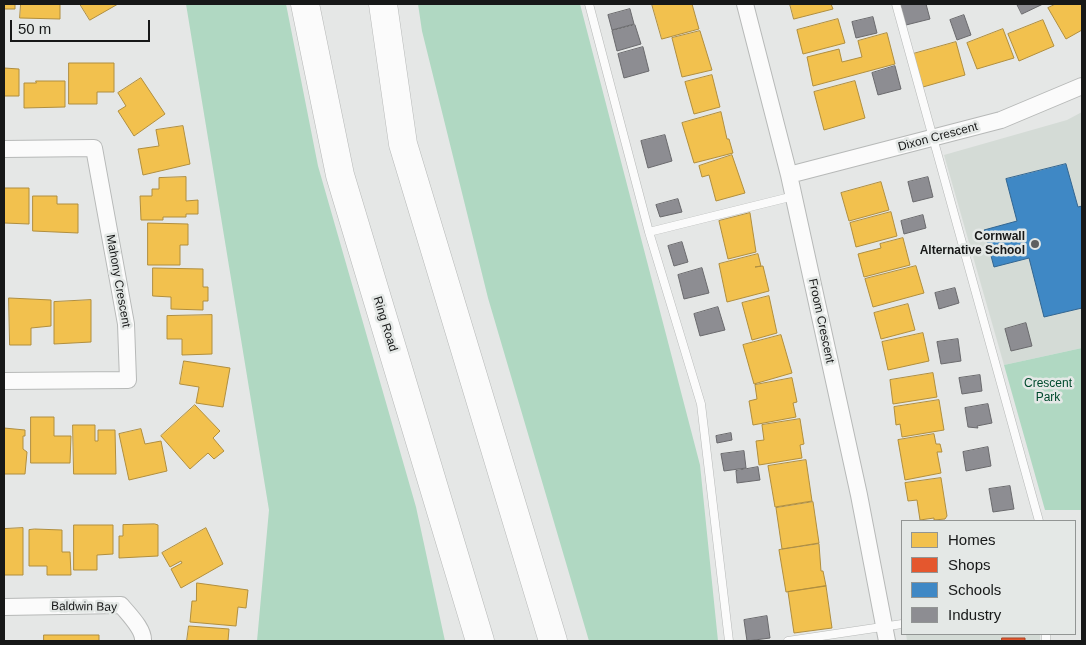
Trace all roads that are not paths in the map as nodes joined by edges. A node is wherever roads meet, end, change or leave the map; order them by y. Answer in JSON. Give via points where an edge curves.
{"nodes":[{"id":1,"x":305,"y":4,"type":"edge"},
{"id":2,"x":383,"y":4,"type":"edge"},
{"id":3,"x":589,"y":4,"type":"edge"},
{"id":4,"x":745,"y":4,"type":"edge"},
{"id":5,"x":896,"y":4,"type":"edge"},
{"id":6,"x":1082,"y":86,"type":"edge"},
{"id":7,"x":933,"y":138,"type":"junction"},
{"id":8,"x":4,"y":149,"type":"edge"},
{"id":9,"x":789,"y":175,"type":"junction"},
{"id":10,"x":794,"y":196,"type":"junction"},
{"id":11,"x":649,"y":232,"type":"junction"},
{"id":12,"x":4,"y":381,"type":"edge"},
{"id":13,"x":1039,"y":520,"type":"edge"},
{"id":14,"x":463,"y":586,"type":"junction"},
{"id":15,"x":4,"y":607,"type":"edge"},
{"id":16,"x":901,"y":625,"type":"edge"},
{"id":17,"x":886,"y":633,"type":"edge"},
{"id":18,"x":552,"y":639,"type":"edge"},
{"id":19,"x":143,"y":641,"type":"edge"},
{"id":20,"x":472,"y":641,"type":"edge"},
{"id":21,"x":480,"y":641,"type":"edge"},
{"id":22,"x":730,"y":641,"type":"edge"},
{"id":23,"x":788,"y":641,"type":"edge"}],
"edges":[{"from":1,"to":14,"type":"highway","name":"Ring Road","via":[[340,175]]},
{"from":2,"to":18,"type":"highway","via":[[403,144]]},
{"from":3,"to":11,"type":"lane"},
{"from":4,"to":9,"type":"street","name":"Froom Crescent"},
{"from":5,"to":7,"type":"lane"},
{"from":6,"to":7,"type":"street","name":"Dixon Crescent","via":[[1001,120]]},
{"from":7,"to":9,"type":"street","name":"Dixon Crescent"},
{"from":7,"to":13,"type":"lane"},
{"from":8,"to":12,"type":"street","name":"Mahony Crescent","via":[[94,148],[126,324],[128,380]]},
{"from":9,"to":10,"type":"street","name":"Froom Crescent"},
{"from":10,"to":11,"type":"lane"},
{"from":10,"to":17,"type":"street","name":"Froom Crescent"},
{"from":11,"to":22,"type":"lane","via":[[702,404]]},
{"from":14,"to":20,"type":"highway"},
{"from":14,"to":21,"type":"highway","name":"Ring Road"},
{"from":15,"to":19,"type":"street","name":"Baldwin Bay","via":[[121,606],[133,620]]},
{"from":16,"to":17,"type":"lane"},
{"from":17,"to":23,"type":"lane"}]}
